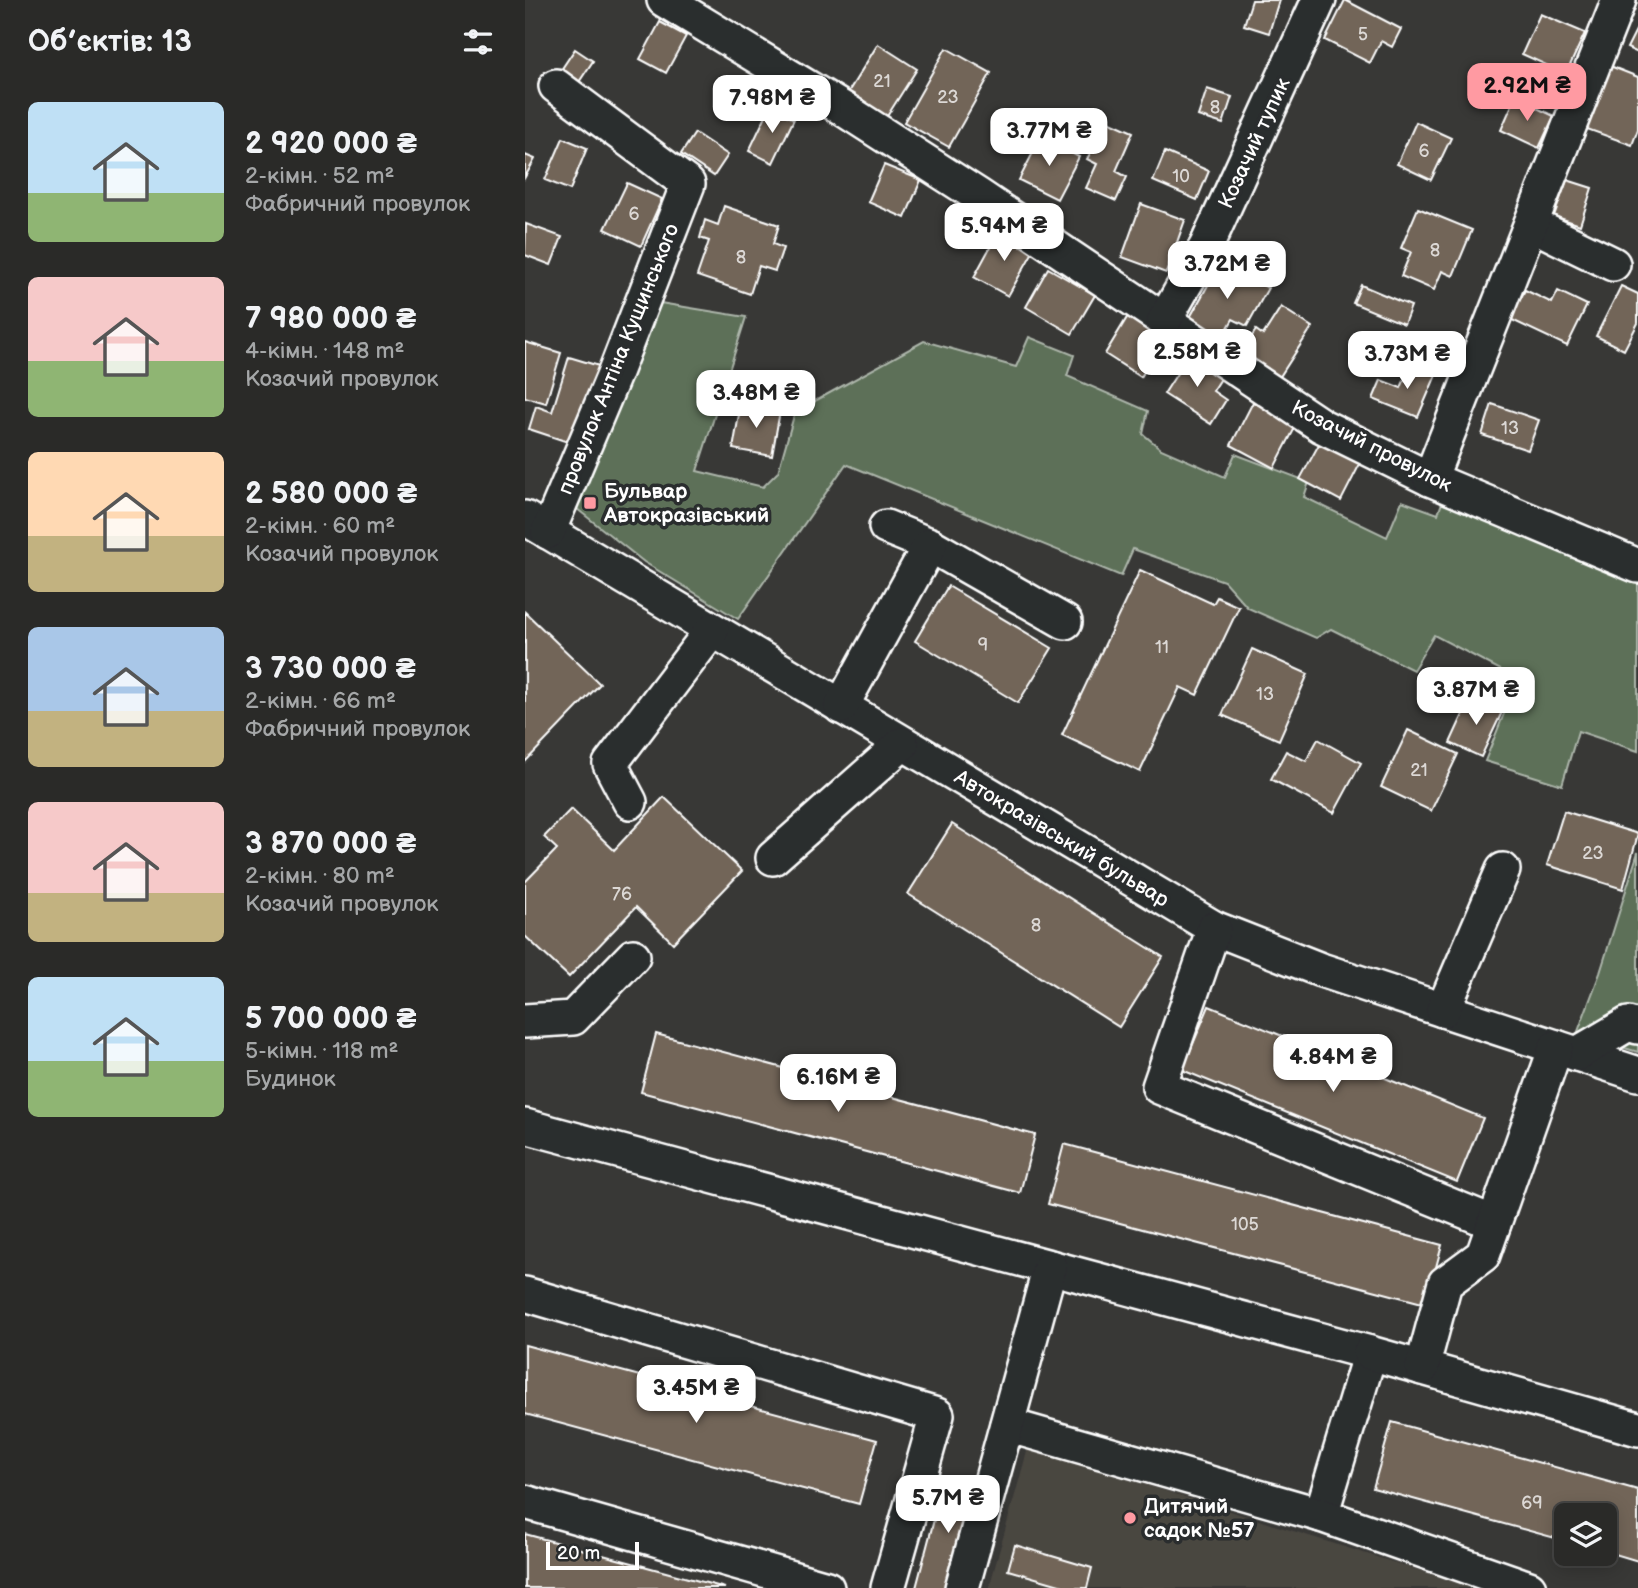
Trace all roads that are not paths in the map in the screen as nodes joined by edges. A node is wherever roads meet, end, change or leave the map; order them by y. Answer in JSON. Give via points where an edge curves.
{"nodes":[{"id":1,"x":664,"y":0,"type":"edge"},
{"id":2,"x":1319,"y":0,"type":"edge"},
{"id":3,"x":1619,"y":0,"type":"edge"},
{"id":4,"x":556,"y":86,"type":"dead end"},
{"id":5,"x":1531,"y":224,"type":"junction"},
{"id":6,"x":1613,"y":264,"type":"dead end"},
{"id":7,"x":1164,"y":321,"type":"junction"},
{"id":8,"x":1430,"y":479,"type":"junction"},
{"id":9,"x":532,"y":524,"type":"edge"},
{"id":10,"x":886,"y":527,"type":"dead end"},
{"id":11,"x":930,"y":545,"type":"junction"},
{"id":12,"x":1638,"y":566,"type":"edge"},
{"id":13,"x":1065,"y":622,"type":"dead end"},
{"id":14,"x":712,"y":630,"type":"junction"},
{"id":15,"x":841,"y":707,"type":"junction"},
{"id":16,"x":902,"y":744,"type":"junction"},
{"id":17,"x":630,"y":802,"type":"dead end"},
{"id":18,"x":773,"y":858,"type":"dead end"},
{"id":19,"x":1503,"y":870,"type":"dead end"},
{"id":20,"x":1213,"y":928,"type":"junction"},
{"id":21,"x":633,"y":956,"type":"dead end"},
{"id":22,"x":1443,"y":1010,"type":"junction"},
{"id":23,"x":525,"y":1021,"type":"edge"},
{"id":24,"x":1638,"y":1027,"type":"edge"},
{"id":25,"x":1567,"y":1050,"type":"junction"},
{"id":26,"x":1638,"y":1074,"type":"edge"},
{"id":27,"x":525,"y":1126,"type":"edge"},
{"id":28,"x":1494,"y":1223,"type":"junction"},
{"id":29,"x":1050,"y":1266,"type":"junction"},
{"id":30,"x":525,"y":1294,"type":"edge"},
{"id":31,"x":1370,"y":1353,"type":"junction"},
{"id":32,"x":1422,"y":1368,"type":"junction"},
{"id":33,"x":1007,"y":1425,"type":"junction"},
{"id":34,"x":1638,"y":1429,"type":"edge"},
{"id":35,"x":525,"y":1502,"type":"edge"},
{"id":36,"x":1321,"y":1515,"type":"junction"},
{"id":37,"x":827,"y":1588,"type":"edge"},
{"id":38,"x":888,"y":1588,"type":"edge"},
{"id":39,"x":962,"y":1588,"type":"edge"},
{"id":40,"x":1529,"y":1588,"type":"edge"}],
"edges":[{"from":1,"to":7,"type":"street","name":"Козачий провулок","via":[[868,124]]},
{"from":2,"to":7,"type":"street","name":"Козачий тупик","via":[[1206,247]]},
{"from":3,"to":5,"type":"street"},
{"from":4,"to":9,"type":"street","name":"провулок Антіна Кущинського","via":[[688,184],[614,375]]},
{"from":5,"to":6,"type":"street"},
{"from":5,"to":8,"type":"street"},
{"from":7,"to":8,"type":"street","name":"Козачий провулок","via":[[1322,426]]},
{"from":8,"to":12,"type":"street","name":"Козачий провулок"},
{"from":9,"to":14,"type":"street","name":"Автокразівський бульвар"},
{"from":10,"to":11,"type":"street"},
{"from":11,"to":13,"type":"street"},
{"from":11,"to":15,"type":"street"},
{"from":14,"to":15,"type":"street","name":"Автокразівський бульвар"},
{"from":14,"to":17,"type":"street","via":[[610,764]]},
{"from":15,"to":16,"type":"street","name":"Автокразівський бульвар"},
{"from":16,"to":18,"type":"street"},
{"from":16,"to":20,"type":"street","name":"Автокразівський бульвар"},
{"from":19,"to":22,"type":"street"},
{"from":20,"to":22,"type":"street","name":"Автокразівський бульвар"},
{"from":20,"to":28,"type":"street","via":[[1159,1087]]},
{"from":21,"to":23,"type":"street","via":[[573,1018]]},
{"from":22,"to":25,"type":"street","name":"Автокразівський бульвар"},
{"from":24,"to":25,"type":"street","via":[[1628,1024]]},
{"from":25,"to":26,"type":"street","name":"Автокразівський бульвар"},
{"from":25,"to":28,"type":"street"},
{"from":27,"to":29,"type":"street"},
{"from":28,"to":32,"type":"street","via":[[1483,1255],[1445,1283]]},
{"from":29,"to":31,"type":"street"},
{"from":29,"to":33,"type":"street"},
{"from":30,"to":38,"type":"street","via":[[937,1415]]},
{"from":31,"to":32,"type":"street"},
{"from":31,"to":36,"type":"street"},
{"from":32,"to":34,"type":"street"},
{"from":33,"to":36,"type":"street"},
{"from":33,"to":39,"type":"street"},
{"from":35,"to":37,"type":"street"},
{"from":36,"to":40,"type":"street"}]}
